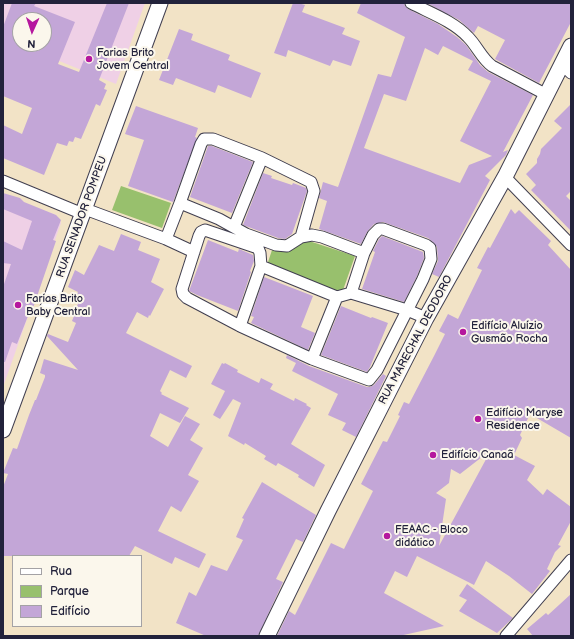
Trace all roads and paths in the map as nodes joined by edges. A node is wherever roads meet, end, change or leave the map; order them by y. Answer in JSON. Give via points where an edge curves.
{"nodes":[{"id":1,"x":160,"y":3,"type":"edge"},
{"id":2,"x":411,"y":3,"type":"edge"},
{"id":3,"x":571,"y":46,"type":"edge"},
{"id":4,"x":567,"y":69,"type":"edge"},
{"id":5,"x":546,"y":95,"type":"junction"},
{"id":6,"x":262,"y":158,"type":"junction"},
{"id":7,"x":505,"y":177,"type":"junction"},
{"id":8,"x":3,"y":181,"type":"edge"},
{"id":9,"x":180,"y":203,"type":"junction"},
{"id":10,"x":84,"y":211,"type":"junction"},
{"id":11,"x":234,"y":226,"type":"junction"},
{"id":12,"x":301,"y":237,"type":"junction"},
{"id":13,"x":166,"y":239,"type":"junction"},
{"id":14,"x":571,"y":245,"type":"edge"},
{"id":15,"x":194,"y":252,"type":"junction"},
{"id":16,"x":364,"y":253,"type":"junction"},
{"id":17,"x":261,"y":266,"type":"junction"},
{"id":18,"x":351,"y":293,"type":"junction"},
{"id":19,"x":337,"y":297,"type":"junction"},
{"id":20,"x":407,"y":310,"type":"junction"},
{"id":21,"x":422,"y":316,"type":"junction"},
{"id":22,"x":240,"y":326,"type":"junction"},
{"id":23,"x":312,"y":359,"type":"junction"},
{"id":24,"x":3,"y":430,"type":"edge"},
{"id":25,"x":571,"y":560,"type":"edge"},
{"id":26,"x":511,"y":634,"type":"edge"},
{"id":27,"x":267,"y":636,"type":"edge"}],
"edges":[{"from":1,"to":10,"type":"street","name":"RUA SENADOR POMPEU"},
{"from":2,"to":5,"type":"street","via":[[467,35],[487,63]]},
{"from":3,"to":4,"type":"street","name":"RUA MARECHAL DEODORO"},
{"from":4,"to":5,"type":"street","name":"RUA MARECHAL DEODORO"},
{"from":5,"to":7,"type":"street","name":"RUA MARECHAL DEODORO"},
{"from":6,"to":9,"type":"street","via":[[213,139],[204,139]]},
{"from":6,"to":11,"type":"street"},
{"from":6,"to":12,"type":"street","via":[[311,182],[314,191]]},
{"from":7,"to":14,"type":"street"},
{"from":7,"to":21,"type":"street","name":"RUA MARECHAL DEODORO"},
{"from":8,"to":10,"type":"street"},
{"from":9,"to":11,"type":"street"},
{"from":9,"to":13,"type":"street"},
{"from":10,"to":13,"type":"street"},
{"from":10,"to":24,"type":"street","name":"RUA SENADOR POMPEU"},
{"from":11,"to":12,"type":"street","via":[[252,236],[281,245],[288,246]]},
{"from":12,"to":16,"type":"street","via":[[322,237]]},
{"from":13,"to":15,"type":"street"},
{"from":15,"to":17,"type":"street","via":[[199,236],[205,230],[258,248]]},
{"from":15,"to":22,"type":"street","via":[[183,284],[183,294]]},
{"from":16,"to":18,"type":"street"},
{"from":16,"to":20,"type":"street","via":[[379,229],[430,248],[431,259]]},
{"from":17,"to":19,"type":"street"},
{"from":17,"to":22,"type":"street"},
{"from":18,"to":19,"type":"street"},
{"from":18,"to":20,"type":"street"},
{"from":19,"to":23,"type":"street"},
{"from":20,"to":21,"type":"street"},
{"from":20,"to":23,"type":"street","via":[[377,370],[369,380]]},
{"from":21,"to":27,"type":"street","name":"RUA MARECHAL DEODORO"},
{"from":22,"to":23,"type":"street"},
{"from":25,"to":26,"type":"street"}]}
